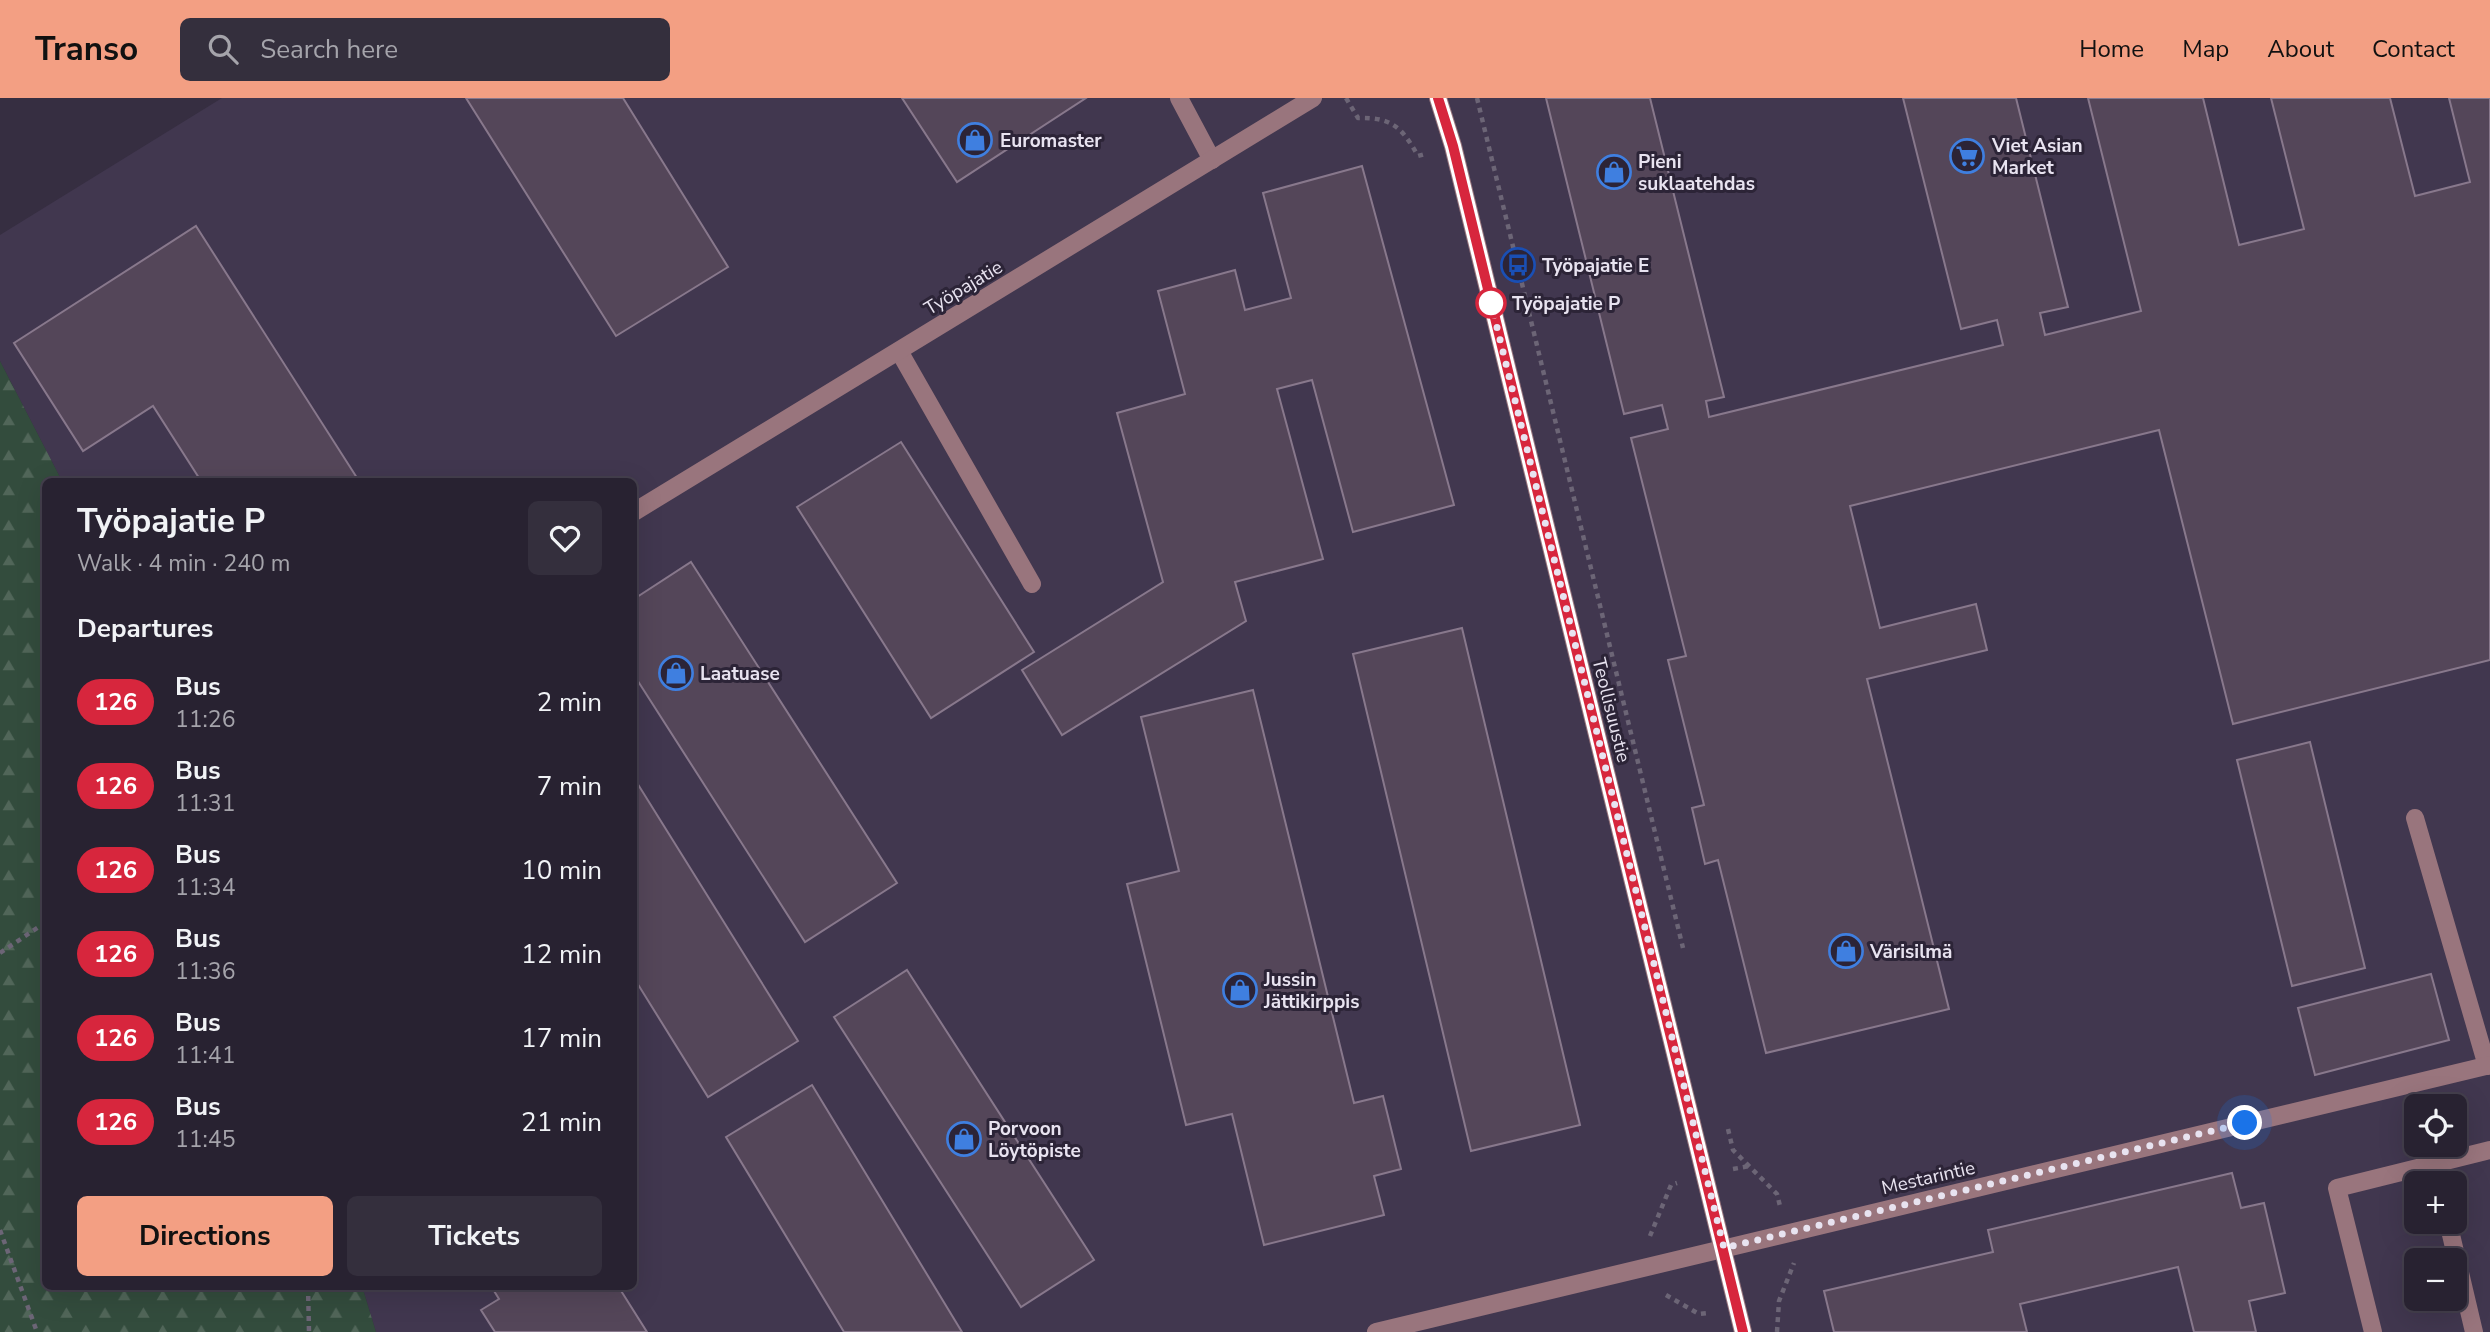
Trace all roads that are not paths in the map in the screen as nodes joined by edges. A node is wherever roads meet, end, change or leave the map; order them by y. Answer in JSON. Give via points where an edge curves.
{"nodes":[{"id":1,"x":1179,"y":98,"type":"edge"},
{"id":2,"x":1313,"y":98,"type":"edge"},
{"id":3,"x":1438,"y":98,"type":"edge"},
{"id":4,"x":1212,"y":160,"type":"junction"},
{"id":5,"x":899,"y":351,"type":"junction"},
{"id":6,"x":637,"y":510,"type":"edge"},
{"id":7,"x":1032,"y":584,"type":"dead end"},
{"id":8,"x":2415,"y":818,"type":"dead end"},
{"id":9,"x":2489,"y":1065,"type":"edge"},
{"id":10,"x":2490,"y":1150,"type":"edge"},
{"id":11,"x":2434,"y":1164,"type":"junction"},
{"id":12,"x":2436,"y":1171,"type":"edge"},
{"id":13,"x":2451,"y":1234,"type":"edge"},
{"id":14,"x":1724,"y":1248,"type":"junction"},
{"id":15,"x":1376,"y":1332,"type":"edge"},
{"id":16,"x":1743,"y":1332,"type":"edge"},
{"id":17,"x":2373,"y":1332,"type":"edge"},
{"id":18,"x":2474,"y":1332,"type":"edge"}],
"edges":[{"from":1,"to":4,"type":"street"},
{"from":2,"to":4,"type":"street","name":"Työpajatie"},
{"from":3,"to":14,"type":"street","name":"Teollisuustie"},
{"from":4,"to":5,"type":"street","name":"Työpajatie"},
{"from":5,"to":6,"type":"street","name":"Työpajatie"},
{"from":5,"to":7,"type":"street"},
{"from":8,"to":9,"type":"street"},
{"from":9,"to":14,"type":"street","name":"Mestarintie"},
{"from":10,"to":11,"type":"street"},
{"from":11,"to":12,"type":"street"},
{"from":11,"to":17,"type":"street","via":[[2337,1188]]},
{"from":13,"to":18,"type":"street"},
{"from":14,"to":15,"type":"street","name":"Mestarintie"},
{"from":14,"to":16,"type":"street","name":"Teollisuustie"}]}
